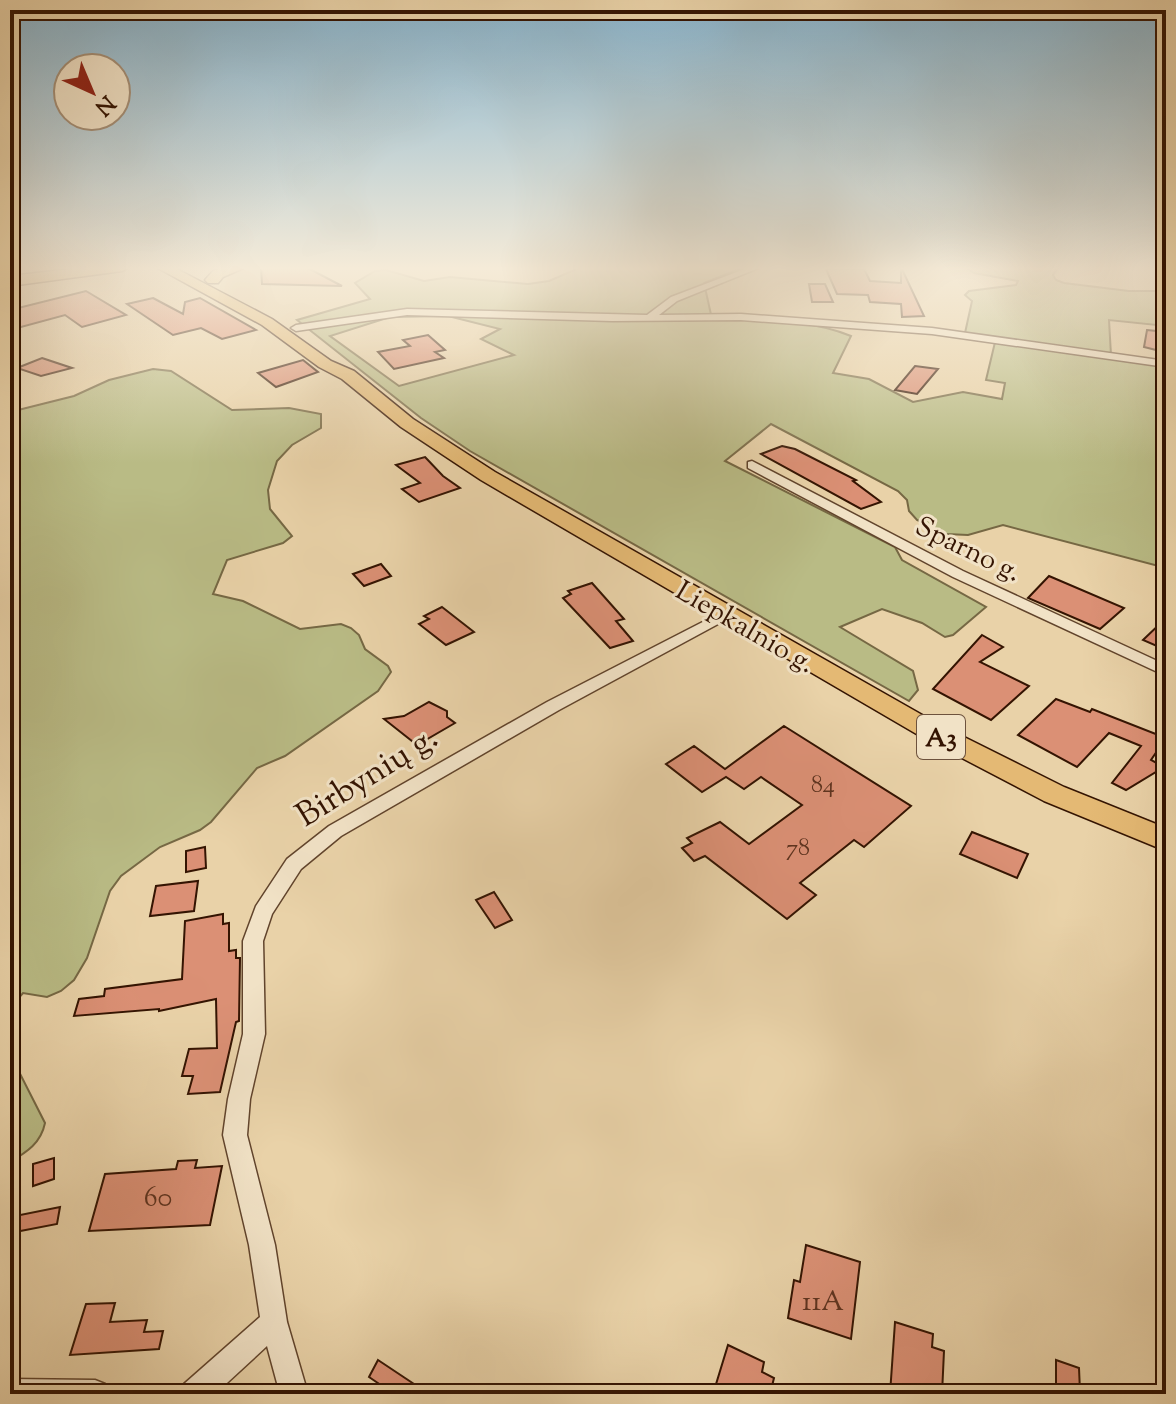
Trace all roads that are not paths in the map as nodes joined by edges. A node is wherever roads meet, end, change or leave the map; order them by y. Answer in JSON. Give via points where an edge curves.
{"nodes":[{"id":1,"x":282,"y":333,"type":"edge"},
{"id":2,"x":302,"y":333,"type":"edge"},
{"id":3,"x":943,"y":333,"type":"edge"},
{"id":4,"x":1166,"y":364,"type":"edge"},
{"id":5,"x":348,"y":375,"type":"junction"},
{"id":6,"x":752,"y":465,"type":"dead end"},
{"id":7,"x":726,"y":614,"type":"junction"},
{"id":8,"x":1166,"y":671,"type":"edge"},
{"id":9,"x":1166,"y":840,"type":"edge"},
{"id":10,"x":274,"y":1322,"type":"junction"},
{"id":11,"x":10,"y":1393,"type":"edge"},
{"id":12,"x":95,"y":1394,"type":"edge"},
{"id":13,"x":194,"y":1394,"type":"edge"},
{"id":14,"x":294,"y":1394,"type":"edge"}],
"edges":[{"from":1,"to":5,"type":"main road","name":"Liepkalnio g.","number":"A3"},
{"from":2,"to":5,"type":"main road","name":"Liepkalnio g.","number":"A3","via":[[339,360]]},
{"from":3,"to":4,"type":"street"},
{"from":5,"to":7,"type":"main road","name":"Liepkalnio g.","number":"A3","via":[[474,468]]},
{"from":6,"to":8,"type":"street","name":"Sparno g.","via":[[958,574]]},
{"from":7,"to":9,"type":"main road","name":"Liepkalnio g.","number":"A3","via":[[992,765]]},
{"from":7,"to":10,"type":"street","name":"Birbynių g.","via":[[361,814],[312,848],[284,877],[253,941],[254,1034],[235,1135]]},
{"from":10,"to":13,"type":"street"},
{"from":10,"to":14,"type":"street","name":"Birbynių g."},
{"from":11,"to":12,"type":"street"}]}
